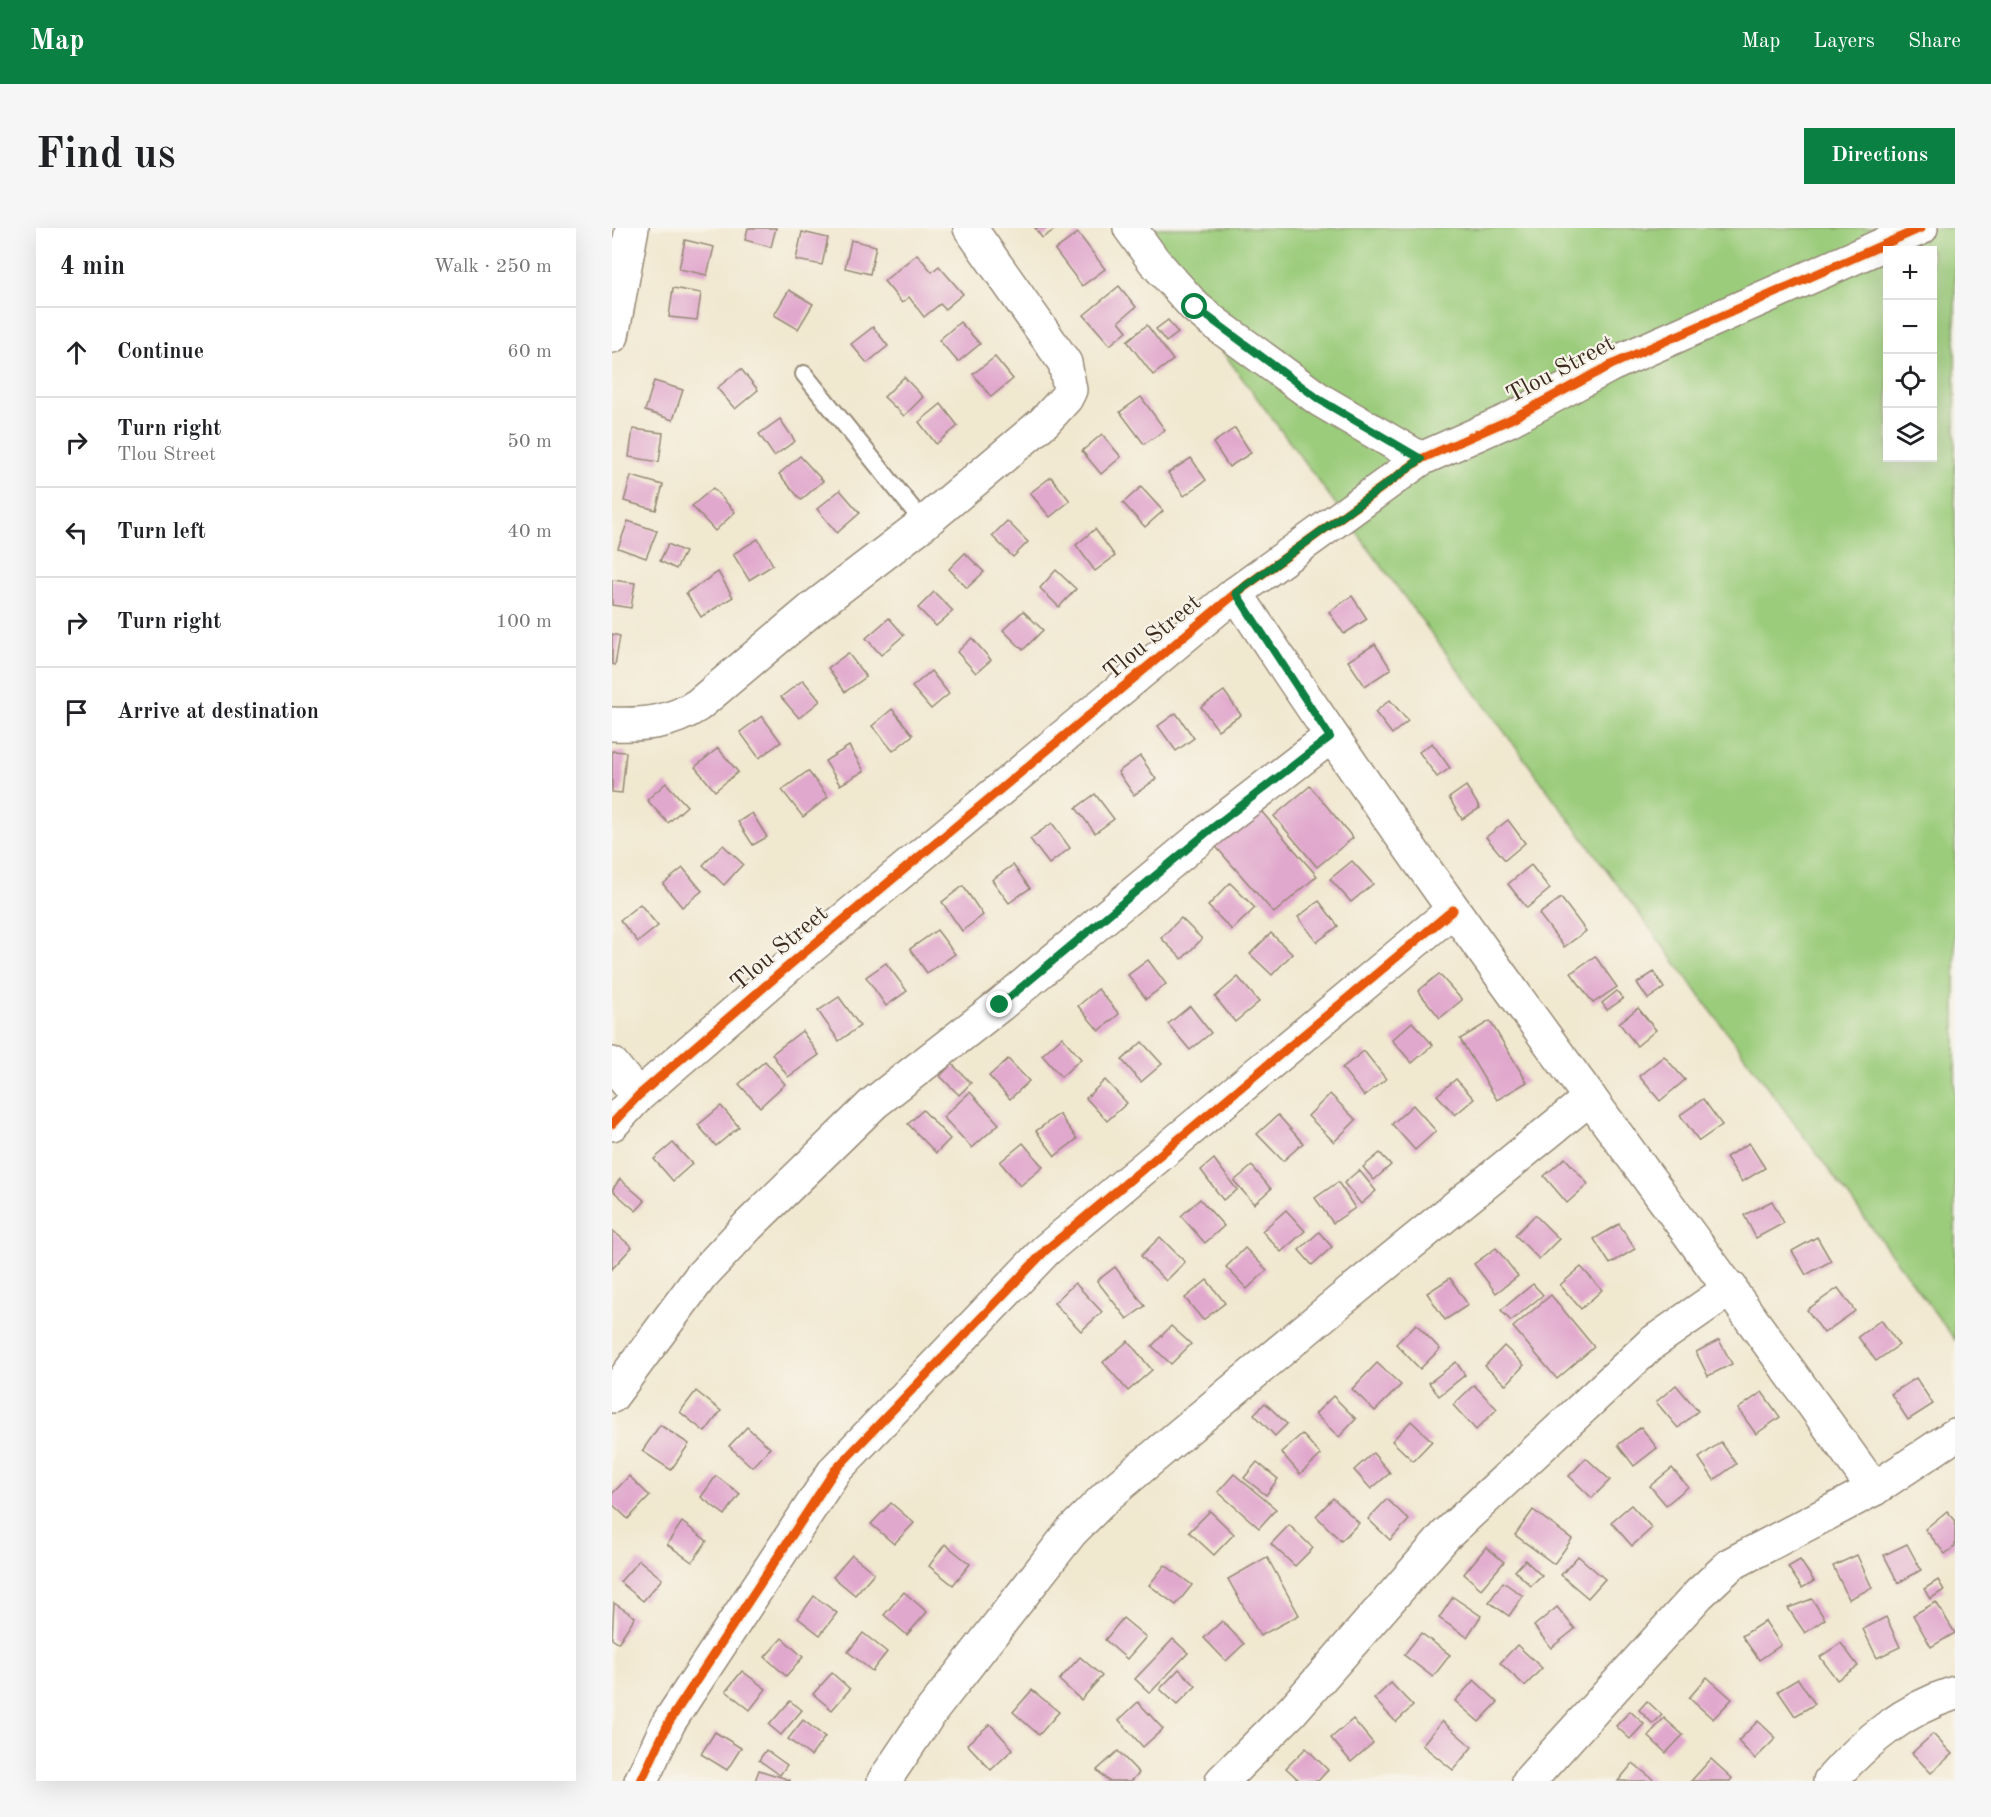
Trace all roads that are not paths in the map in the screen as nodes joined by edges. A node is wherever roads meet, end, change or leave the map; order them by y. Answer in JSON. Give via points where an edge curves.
{"nodes":[{"id":1,"x":632,"y":228,"type":"edge"},
{"id":2,"x":970,"y":228,"type":"edge"},
{"id":3,"x":1130,"y":228,"type":"edge"},
{"id":4,"x":1921,"y":228,"type":"edge"},
{"id":5,"x":612,"y":336,"type":"edge"},
{"id":6,"x":804,"y":374,"type":"dead end"},
{"id":7,"x":1421,"y":459,"type":"junction"},
{"id":8,"x":924,"y":523,"type":"junction"},
{"id":9,"x":1236,"y":593,"type":"junction"},
{"id":10,"x":612,"y":724,"type":"edge"},
{"id":11,"x":1330,"y":737,"type":"junction"},
{"id":12,"x":1453,"y":910,"type":"junction"},
{"id":13,"x":612,"y":1064,"type":"edge"},
{"id":14,"x":638,"y":1096,"type":"junction"},
{"id":15,"x":1590,"y":1098,"type":"junction"},
{"id":16,"x":612,"y":1124,"type":"edge"},
{"id":17,"x":1731,"y":1288,"type":"junction"},
{"id":18,"x":612,"y":1396,"type":"edge"},
{"id":19,"x":1955,"y":1435,"type":"edge"},
{"id":20,"x":1874,"y":1489,"type":"junction"},
{"id":21,"x":1955,"y":1693,"type":"edge"},
{"id":22,"x":641,"y":1781,"type":"edge"},
{"id":23,"x":884,"y":1781,"type":"edge"},
{"id":24,"x":1222,"y":1781,"type":"edge"},
{"id":25,"x":1529,"y":1781,"type":"edge"},
{"id":26,"x":1830,"y":1781,"type":"edge"}],
"edges":[{"from":1,"to":5,"type":"street"},
{"from":2,"to":8,"type":"street","via":[[1057,349],[1065,363],[1070,390],[1044,422]]},
{"from":3,"to":7,"type":"street","via":[[1167,276],[1216,324],[1320,400]]},
{"from":4,"to":7,"type":"street","name":"Tlou Street","via":[[1611,364],[1509,420]]},
{"from":6,"to":8,"type":"lane"},
{"from":7,"to":9,"type":"street","name":"Tlou Street"},
{"from":8,"to":10,"type":"street","via":[[681,716],[659,722]]},
{"from":9,"to":11,"type":"street"},
{"from":9,"to":14,"type":"street","name":"Tlou Street"},
{"from":11,"to":12,"type":"street"},
{"from":11,"to":18,"type":"street","via":[[874,1103],[701,1276]]},
{"from":12,"to":15,"type":"street"},
{"from":12,"to":22,"type":"street","via":[[1046,1250],[835,1470],[669,1722]]},
{"from":13,"to":14,"type":"street"},
{"from":14,"to":16,"type":"street","name":"Tlou Street"},
{"from":15,"to":17,"type":"street"},
{"from":15,"to":23,"type":"street","via":[[1108,1495],[1071,1533],[929,1714]]},
{"from":17,"to":20,"type":"street"},
{"from":17,"to":24,"type":"street","via":[[1652,1343],[1445,1536],[1292,1711]]},
{"from":19,"to":20,"type":"street"},
{"from":20,"to":25,"type":"street","via":[[1717,1575]]},
{"from":21,"to":26,"type":"street","via":[[1892,1722]]}]}
